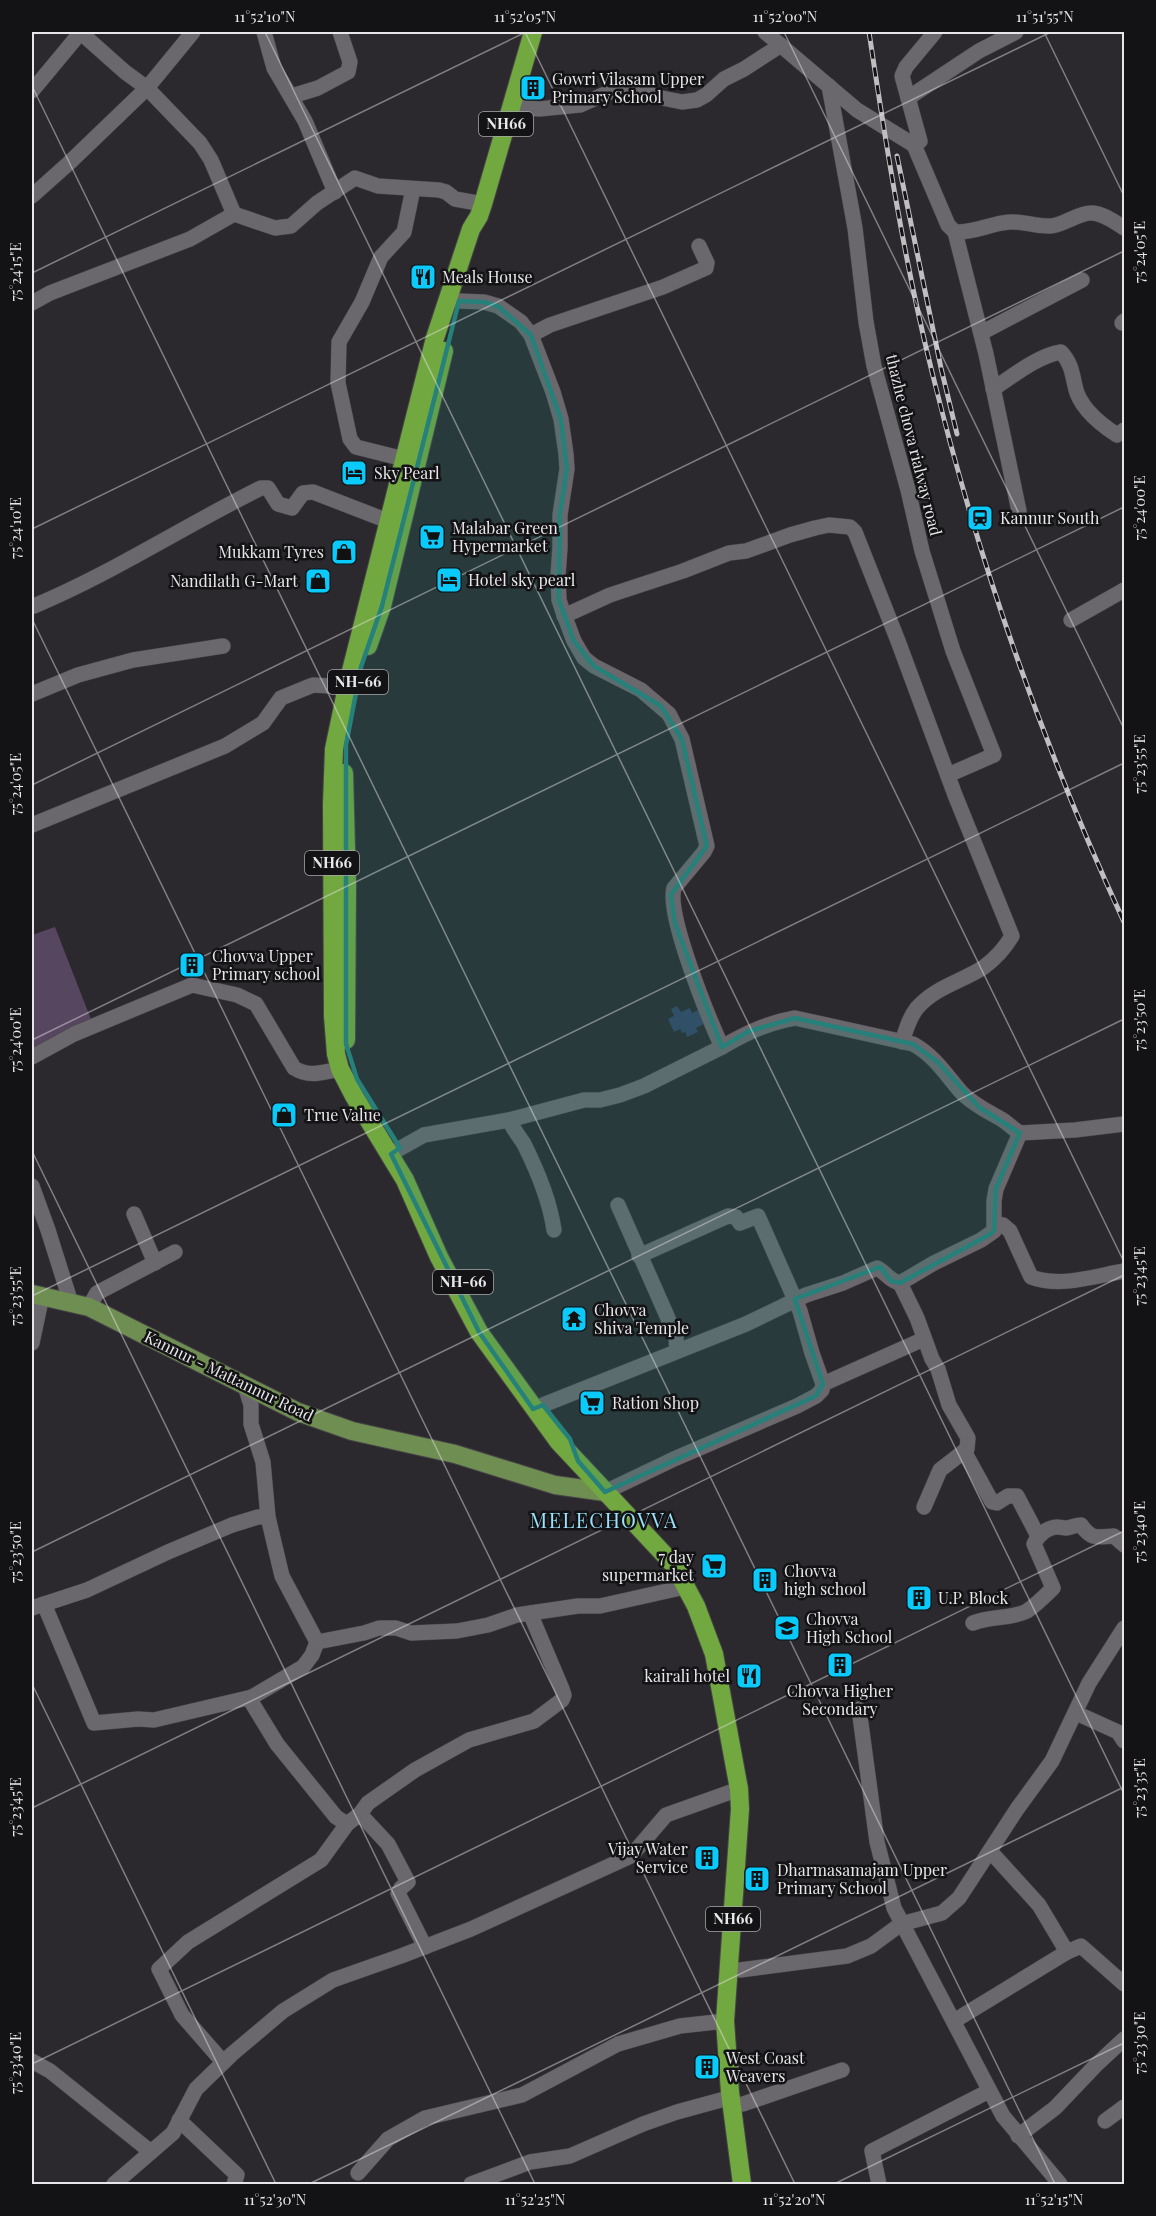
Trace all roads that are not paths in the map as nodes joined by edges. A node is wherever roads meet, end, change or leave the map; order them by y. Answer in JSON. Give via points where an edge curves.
{"nodes":[{"id":1,"x":80,"y":32,"type":"edge"},
{"id":2,"x":193,"y":32,"type":"edge"},
{"id":3,"x":264,"y":32,"type":"edge"},
{"id":4,"x":340,"y":32,"type":"edge"},
{"id":5,"x":533,"y":32,"type":"edge"},
{"id":6,"x":765,"y":32,"type":"edge"},
{"id":7,"x":935,"y":32,"type":"edge"},
{"id":8,"x":1016,"y":32,"type":"edge"},
{"id":9,"x":781,"y":45,"type":"junction"},
{"id":10,"x":829,"y":86,"type":"junction"},
{"id":11,"x":147,"y":88,"type":"junction"},
{"id":12,"x":32,"y":91,"type":"edge"},
{"id":13,"x":292,"y":96,"type":"junction"},
{"id":14,"x":908,"y":98,"type":"junction"},
{"id":15,"x":512,"y":106,"type":"junction"},
{"id":16,"x":914,"y":145,"type":"junction"},
{"id":17,"x":413,"y":189,"type":"junction"},
{"id":18,"x":335,"y":192,"type":"junction"},
{"id":19,"x":32,"y":196,"type":"edge"},
{"id":20,"x":481,"y":210,"type":"junction"},
{"id":21,"x":234,"y":214,"type":"junction"},
{"id":22,"x":1125,"y":228,"type":"edge"},
{"id":23,"x":955,"y":232,"type":"junction"},
{"id":24,"x":699,"y":246,"type":"dead end"},
{"id":25,"x":1083,"y":280,"type":"dead end"},
{"id":26,"x":453,"y":300,"type":"junction"},
{"id":27,"x":32,"y":303,"type":"edge"},
{"id":28,"x":981,"y":333,"type":"junction"},
{"id":29,"x":531,"y":334,"type":"junction"},
{"id":30,"x":993,"y":389,"type":"junction"},
{"id":31,"x":1125,"y":430,"type":"edge"},
{"id":32,"x":404,"y":459,"type":"junction"},
{"id":33,"x":1019,"y":510,"type":"dead end"},
{"id":34,"x":388,"y":521,"type":"junction"},
{"id":35,"x":1125,"y":590,"type":"edge"},
{"id":36,"x":34,"y":606,"type":"dead end"},
{"id":37,"x":564,"y":616,"type":"junction"},
{"id":38,"x":1071,"y":620,"type":"dead end"},
{"id":39,"x":224,"y":646,"type":"dead end"},
{"id":40,"x":347,"y":687,"type":"junction"},
{"id":41,"x":32,"y":694,"type":"edge"},
{"id":42,"x":948,"y":775,"type":"junction"},
{"id":43,"x":32,"y":825,"type":"edge"},
{"id":44,"x":902,"y":1042,"type":"junction"},
{"id":45,"x":722,"y":1047,"type":"junction"},
{"id":46,"x":32,"y":1057,"type":"edge"},
{"id":47,"x":340,"y":1069,"type":"junction"},
{"id":48,"x":509,"y":1120,"type":"junction"},
{"id":49,"x":1125,"y":1124,"type":"edge"},
{"id":50,"x":1020,"y":1133,"type":"junction"},
{"id":51,"x":395,"y":1151,"type":"junction"},
{"id":52,"x":32,"y":1186,"type":"edge"},
{"id":53,"x":618,"y":1204,"type":"dead end"},
{"id":54,"x":134,"y":1214,"type":"dead end"},
{"id":55,"x":995,"y":1224,"type":"junction"},
{"id":56,"x":554,"y":1230,"type":"dead end"},
{"id":57,"x":175,"y":1252,"type":"dead end"},
{"id":58,"x":639,"y":1256,"type":"junction"},
{"id":59,"x":154,"y":1263,"type":"junction"},
{"id":60,"x":1125,"y":1271,"type":"edge"},
{"id":61,"x":900,"y":1283,"type":"junction"},
{"id":62,"x":37,"y":1295,"type":"edge"},
{"id":63,"x":796,"y":1301,"type":"junction"},
{"id":64,"x":71,"y":1303,"type":"junction"},
{"id":65,"x":89,"y":1307,"type":"junction"},
{"id":66,"x":34,"y":1316,"type":"edge"},
{"id":67,"x":924,"y":1339,"type":"junction"},
{"id":68,"x":32,"y":1343,"type":"edge"},
{"id":69,"x":676,"y":1351,"type":"junction"},
{"id":70,"x":824,"y":1384,"type":"junction"},
{"id":71,"x":245,"y":1386,"type":"junction"},
{"id":72,"x":538,"y":1407,"type":"junction"},
{"id":73,"x":964,"y":1451,"type":"junction"},
{"id":74,"x":578,"y":1461,"type":"junction"},
{"id":75,"x":555,"y":1485,"type":"junction"},
{"id":76,"x":605,"y":1492,"type":"junction"},
{"id":77,"x":924,"y":1507,"type":"dead end"},
{"id":78,"x":268,"y":1517,"type":"junction"},
{"id":79,"x":1038,"y":1536,"type":"junction"},
{"id":80,"x":1125,"y":1545,"type":"edge"},
{"id":81,"x":685,"y":1587,"type":"junction"},
{"id":82,"x":38,"y":1606,"type":"edge"},
{"id":83,"x":530,"y":1613,"type":"junction"},
{"id":84,"x":974,"y":1623,"type":"dead end"},
{"id":85,"x":1125,"y":1628,"type":"edge"},
{"id":86,"x":317,"y":1642,"type":"junction"},
{"id":87,"x":714,"y":1654,"type":"junction"},
{"id":88,"x":252,"y":1697,"type":"junction"},
{"id":89,"x":859,"y":1709,"type":"dead end"},
{"id":90,"x":1076,"y":1713,"type":"junction"},
{"id":91,"x":1125,"y":1741,"type":"edge"},
{"id":92,"x":739,"y":1789,"type":"junction"},
{"id":93,"x":360,"y":1814,"type":"junction"},
{"id":94,"x":347,"y":1824,"type":"junction"},
{"id":95,"x":990,"y":1851,"type":"junction"},
{"id":96,"x":901,"y":1924,"type":"junction"},
{"id":97,"x":425,"y":1947,"type":"junction"},
{"id":98,"x":1066,"y":1952,"type":"junction"},
{"id":99,"x":734,"y":1970,"type":"junction"},
{"id":100,"x":1122,"y":1977,"type":"edge"},
{"id":101,"x":725,"y":2021,"type":"junction"},
{"id":102,"x":954,"y":2021,"type":"junction"},
{"id":103,"x":1125,"y":2039,"type":"edge"},
{"id":104,"x":32,"y":2061,"type":"edge"},
{"id":105,"x":223,"y":2062,"type":"junction"},
{"id":106,"x":842,"y":2070,"type":"dead end"},
{"id":107,"x":989,"y":2091,"type":"junction"},
{"id":108,"x":737,"y":2100,"type":"junction"},
{"id":109,"x":1125,"y":2107,"type":"edge"},
{"id":110,"x":179,"y":2120,"type":"junction"},
{"id":111,"x":1105,"y":2121,"type":"dead end"},
{"id":112,"x":1018,"y":2136,"type":"junction"},
{"id":113,"x":151,"y":2152,"type":"junction"},
{"id":114,"x":358,"y":2173,"type":"dead end"},
{"id":115,"x":114,"y":2184,"type":"edge"},
{"id":116,"x":234,"y":2184,"type":"edge"},
{"id":117,"x":471,"y":2184,"type":"edge"},
{"id":118,"x":742,"y":2184,"type":"edge"},
{"id":119,"x":753,"y":2184,"type":"edge"},
{"id":120,"x":879,"y":2184,"type":"edge"},
{"id":121,"x":1060,"y":2184,"type":"edge"}],
"edges":[{"from":1,"to":11,"type":"street"},
{"from":1,"to":12,"type":"street"},
{"from":2,"to":11,"type":"street"},
{"from":3,"to":13,"type":"street","via":[[274,68]]},
{"from":4,"to":13,"type":"street","via":[[350,62],[348,72]]},
{"from":5,"to":15,"type":"highway","number":"NH66"},
{"from":6,"to":9,"type":"street"},
{"from":7,"to":14,"type":"street","via":[[902,76]]},
{"from":8,"to":14,"type":"street","via":[[979,51]]},
{"from":9,"to":10,"type":"street"},
{"from":9,"to":15,"type":"street","via":[[697,100],[666,99],[626,85],[580,105],[539,109]]},
{"from":10,"to":16,"type":"street","via":[[857,110]]},
{"from":10,"to":42,"type":"street","name":"thazhe chova rialway road","via":[[855,228],[874,366],[922,551],[953,651],[994,755]]},
{"from":11,"to":19,"type":"street"},
{"from":11,"to":21,"type":"street","via":[[212,160]]},
{"from":13,"to":18,"type":"street"},
{"from":14,"to":16,"type":"street","via":[[920,141]]},
{"from":15,"to":20,"type":"highway","number":"NH66"},
{"from":16,"to":23,"type":"street","via":[[948,225]]},
{"from":17,"to":18,"type":"street","via":[[378,186],[354,178]]},
{"from":17,"to":20,"type":"street","via":[[439,190]]},
{"from":17,"to":32,"type":"street","via":[[404,232],[381,257],[339,342],[338,383],[350,439],[356,447]]},
{"from":18,"to":21,"type":"street","via":[[291,226],[275,228]]},
{"from":20,"to":26,"type":"highway","number":"NH66","via":[[471,229]]},
{"from":21,"to":27,"type":"street","via":[[190,239]]},
{"from":22,"to":23,"type":"street","via":[[1090,213],[1054,226],[1006,222]]},
{"from":23,"to":28,"type":"street"},
{"from":24,"to":29,"type":"street","via":[[706,268]]},
{"from":25,"to":28,"type":"street"},
{"from":26,"to":29,"type":"street","via":[[498,306]]},
{"from":26,"to":32,"type":"highway","number":"NH66","via":[[435,338]]},
{"from":26,"to":51,"type":"highway","number":"NH-66","via":[[382,606],[361,667],[345,755],[346,1044],[351,1068]]},
{"from":28,"to":30,"type":"street"},
{"from":29,"to":37,"type":"street","via":[[553,392],[565,445],[567,469],[560,515],[558,575]]},
{"from":30,"to":31,"type":"street","via":[[1026,367],[1061,352],[1089,411],[1117,435]]},
{"from":30,"to":33,"type":"street"},
{"from":32,"to":34,"type":"highway","number":"NH66"},
{"from":34,"to":36,"type":"street","via":[[313,492],[303,493],[292,508],[278,504],[268,488],[261,488],[147,551]]},
{"from":34,"to":40,"type":"highway","number":"NH66"},
{"from":35,"to":38,"type":"street"},
{"from":37,"to":42,"type":"street","via":[[729,553],[815,528],[850,527]]},
{"from":37,"to":45,"type":"street","via":[[584,658],[662,706],[682,739],[707,846],[671,896],[675,923]]},
{"from":39,"to":41,"type":"street","via":[[133,660],[78,675]]},
{"from":40,"to":43,"type":"street","via":[[312,685],[281,698],[263,723],[225,746]]},
{"from":40,"to":47,"type":"highway","number":"NH66","via":[[334,749],[332,804],[333,1016]]},
{"from":42,"to":44,"type":"street","via":[[1012,936],[984,967],[947,985],[918,1007]]},
{"from":44,"to":45,"type":"street","via":[[795,1018],[749,1031]]},
{"from":44,"to":50,"type":"street","via":[[923,1050],[938,1062],[963,1094]]},
{"from":45,"to":48,"type":"street","via":[[644,1086]]},
{"from":46,"to":47,"type":"street","via":[[74,1034],[192,985],[256,1004],[294,1068],[304,1074]]},
{"from":47,"to":51,"type":"highway","number":"NH66","via":[[354,1096]]},
{"from":48,"to":51,"type":"street","via":[[424,1135]]},
{"from":48,"to":56,"type":"street","via":[[528,1152]]},
{"from":49,"to":50,"type":"street"},
{"from":50,"to":55,"type":"street","via":[[996,1190]]},
{"from":51,"to":72,"type":"highway","number":"NH66","via":[[439,1257],[479,1332]]},
{"from":52,"to":64,"type":"street"},
{"from":53,"to":58,"type":"street"},
{"from":54,"to":59,"type":"street"},
{"from":55,"to":60,"type":"street","via":[[1004,1224],[1010,1231],[1031,1276],[1043,1281]]},
{"from":55,"to":61,"type":"street","via":[[994,1231],[981,1240]]},
{"from":57,"to":59,"type":"street"},
{"from":58,"to":63,"type":"street","via":[[728,1216],[736,1217],[740,1223],[758,1216]]},
{"from":58,"to":69,"type":"street","via":[[676,1338]]},
{"from":59,"to":65,"type":"street","via":[[97,1293]]},
{"from":61,"to":63,"type":"street","via":[[891,1281],[877,1268]]},
{"from":61,"to":67,"type":"street"},
{"from":62,"to":64,"type":"main road","name":"Kannur - Mattannur Road"},
{"from":62,"to":66,"type":"street"},
{"from":63,"to":69,"type":"street"},
{"from":63,"to":70,"type":"street"},
{"from":64,"to":65,"type":"main road","name":"Kannur - Mattannur Road"},
{"from":65,"to":71,"type":"main road","name":"Kannur - Mattannur Road"},
{"from":66,"to":68,"type":"street"},
{"from":67,"to":70,"type":"street"},
{"from":67,"to":73,"type":"street","via":[[949,1405],[968,1438]]},
{"from":69,"to":72,"type":"street"},
{"from":70,"to":76,"type":"street","via":[[816,1396],[797,1406]]},
{"from":71,"to":75,"type":"main road","name":"Kannur - Mattannur Road","via":[[298,1412],[352,1431],[455,1454]]},
{"from":71,"to":78,"type":"street","via":[[263,1462]]},
{"from":72,"to":74,"type":"highway","number":"NH66","via":[[558,1441]]},
{"from":73,"to":77,"type":"street","via":[[940,1470]]},
{"from":73,"to":79,"type":"street","via":[[992,1502],[1017,1496]]},
{"from":74,"to":75,"type":"main road","via":[[574,1473]]},
{"from":74,"to":76,"type":"highway","number":"NH66"},
{"from":75,"to":76,"type":"main road","name":"Kannur - Mattannur Road"},
{"from":76,"to":81,"type":"highway","number":"NH66","via":[[674,1565]]},
{"from":78,"to":82,"type":"street","via":[[232,1525],[87,1590]]},
{"from":78,"to":86,"type":"street","via":[[282,1576]]},
{"from":79,"to":80,"type":"street","via":[[1049,1529],[1078,1524],[1088,1534],[1114,1536]]},
{"from":79,"to":84,"type":"street","via":[[1035,1549],[1053,1588],[1026,1611]]},
{"from":81,"to":83,"type":"street","via":[[600,1606]]},
{"from":81,"to":87,"type":"highway","number":"NH66"},
{"from":82,"to":88,"type":"street","via":[[94,1723],[154,1720]]},
{"from":83,"to":86,"type":"street","via":[[456,1631],[411,1633],[379,1628]]},
{"from":83,"to":93,"type":"street","via":[[562,1689],[562,1700],[534,1721],[469,1740],[415,1770],[368,1803]]},
{"from":85,"to":90,"type":"street","via":[[1089,1683]]},
{"from":86,"to":88,"type":"street","via":[[303,1667]]},
{"from":87,"to":92,"type":"highway","number":"NH66"},
{"from":87,"to":99,"type":"highway","number":"NH66","via":[[727,1676],[749,1793],[750,1823]]},
{"from":88,"to":94,"type":"street","via":[[260,1718],[282,1750],[331,1812]]},
{"from":89,"to":96,"type":"street","via":[[877,1842]]},
{"from":90,"to":91,"type":"street","via":[[1118,1732]]},
{"from":90,"to":95,"type":"street","via":[[1052,1761]]},
{"from":92,"to":97,"type":"street","via":[[666,1815],[631,1856]]},
{"from":92,"to":99,"type":"highway","number":"NH66"},
{"from":93,"to":94,"type":"street"},
{"from":93,"to":97,"type":"street","via":[[388,1844],[400,1865],[408,1882],[398,1893]]},
{"from":94,"to":105,"type":"street","via":[[321,1860],[188,1942],[159,1969],[182,2014]]},
{"from":95,"to":96,"type":"street","via":[[959,1898],[942,1913]]},
{"from":95,"to":98,"type":"street","via":[[1039,1905]]},
{"from":96,"to":99,"type":"street","via":[[871,1946],[847,1956]]},
{"from":96,"to":102,"type":"street"},
{"from":97,"to":105,"type":"street","via":[[333,1980],[283,2011]]},
{"from":98,"to":100,"type":"street","via":[[1081,1946]]},
{"from":98,"to":102,"type":"street"},
{"from":99,"to":101,"type":"highway","number":"NH66"},
{"from":99,"to":108,"type":"highway","number":"NH66"},
{"from":101,"to":108,"type":"highway","number":"NH66"},
{"from":101,"to":114,"type":"street","via":[[680,2026],[618,2044],[522,2095],[425,2118],[388,2139]]},
{"from":102,"to":107,"type":"street"},
{"from":103,"to":112,"type":"street","via":[[1055,2108]]},
{"from":104,"to":113,"type":"street"},
{"from":105,"to":110,"type":"street","via":[[196,2089]]},
{"from":106,"to":108,"type":"street"},
{"from":107,"to":112,"type":"street"},
{"from":107,"to":120,"type":"street","via":[[872,2151]]},
{"from":108,"to":117,"type":"street","via":[[677,2112],[570,2156],[530,2162]]},
{"from":108,"to":118,"type":"highway","number":"NH66"},
{"from":108,"to":119,"type":"highway","number":"NH66"},
{"from":109,"to":111,"type":"street"},
{"from":110,"to":113,"type":"street","via":[[173,2133]]},
{"from":110,"to":116,"type":"street","via":[[237,2175]]},
{"from":112,"to":121,"type":"street"},
{"from":113,"to":115,"type":"street"}]}
